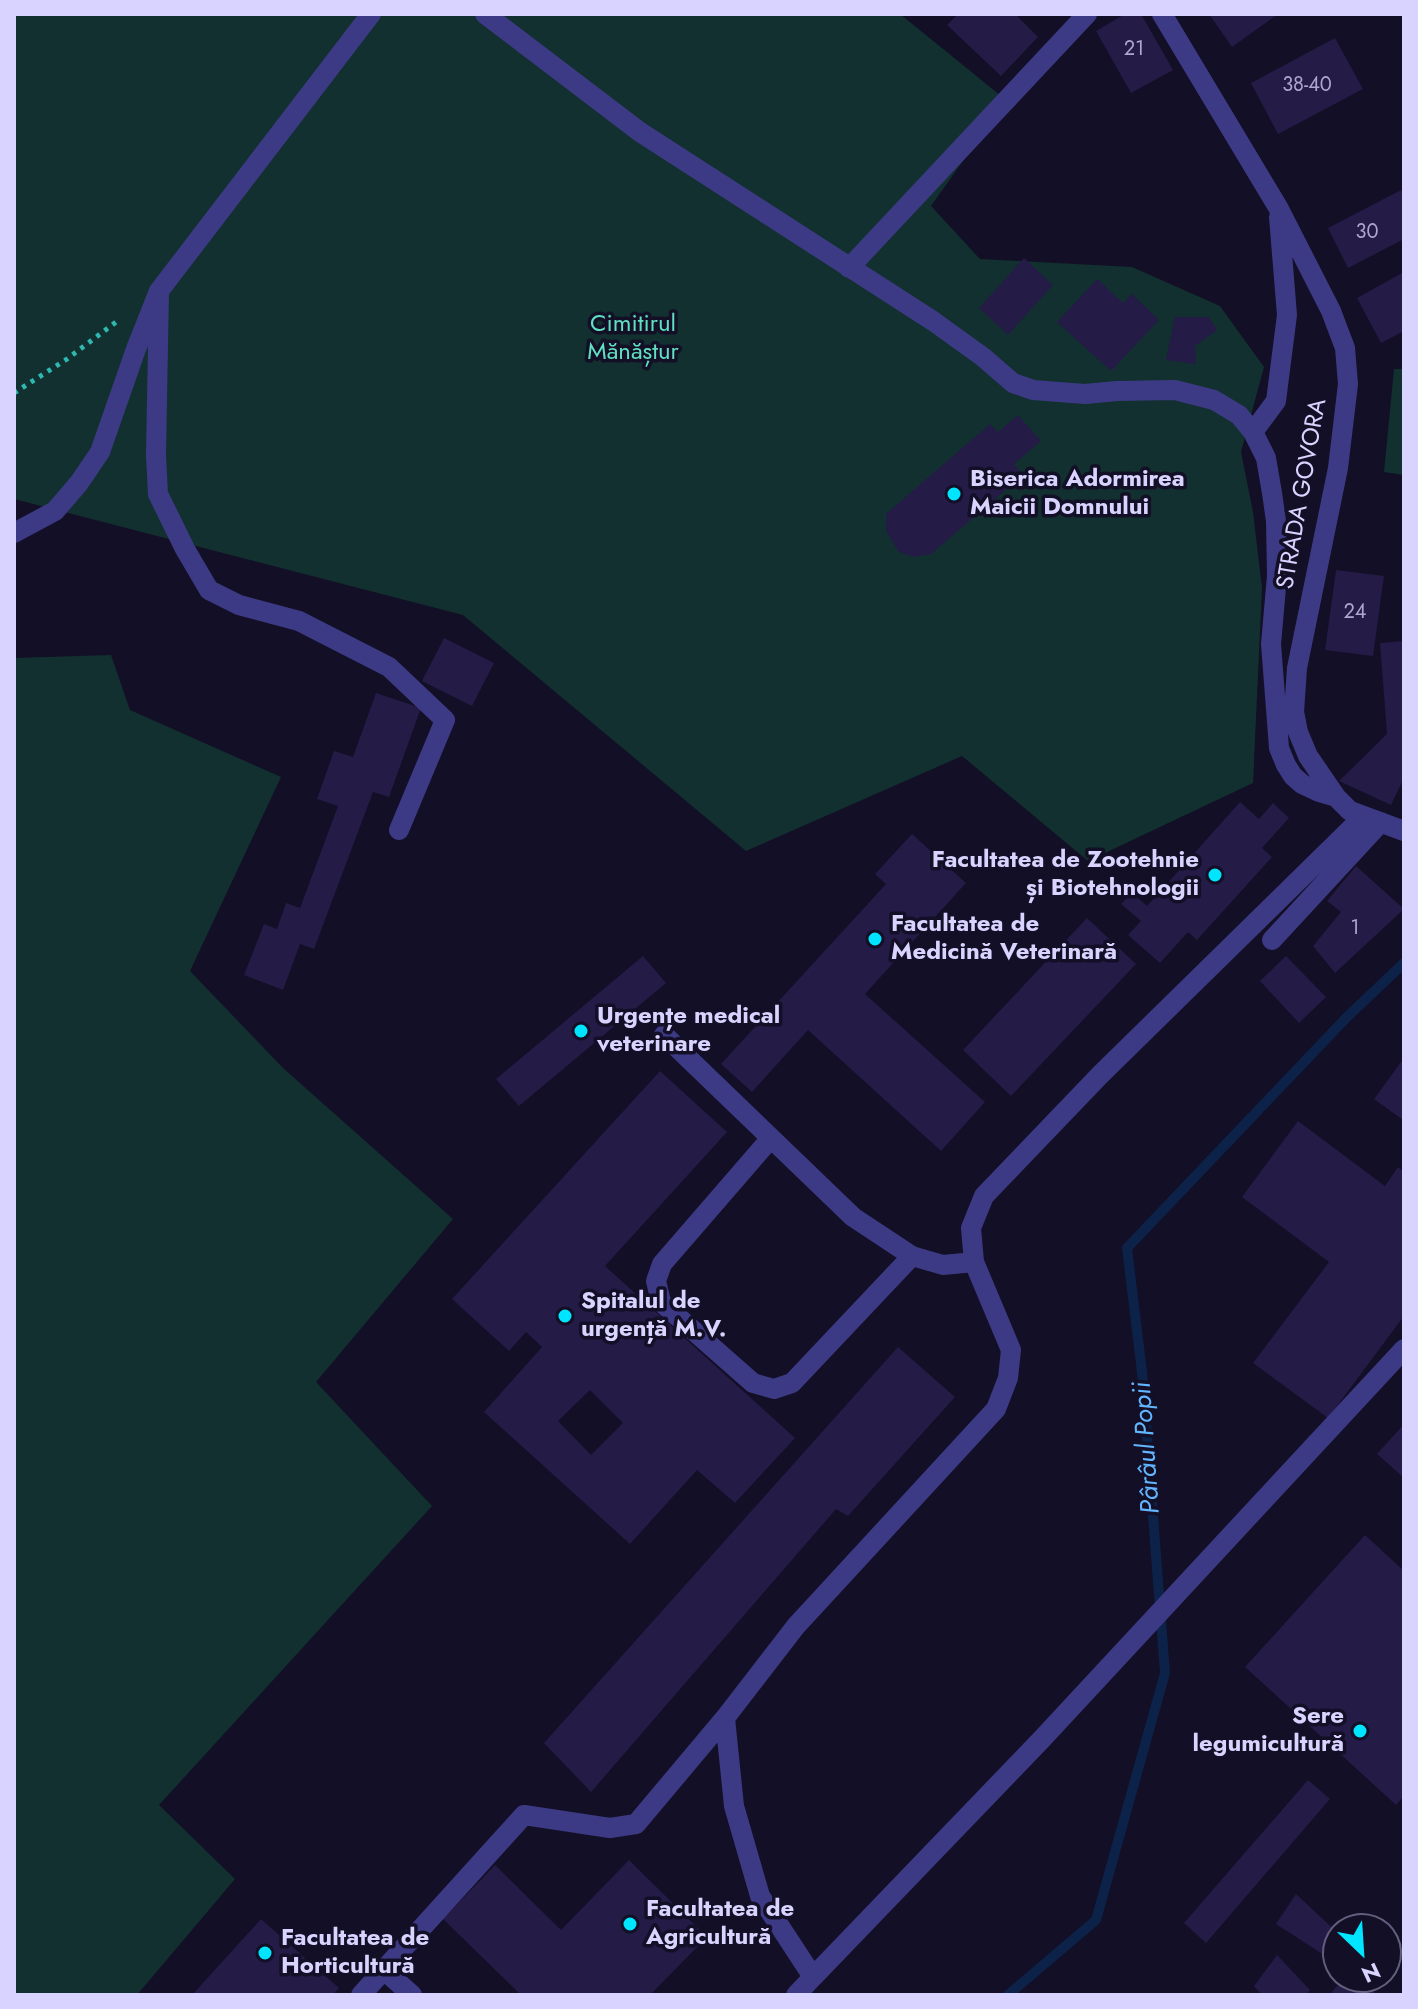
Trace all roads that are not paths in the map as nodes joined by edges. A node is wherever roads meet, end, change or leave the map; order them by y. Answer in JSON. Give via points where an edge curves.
{"nodes":[{"id":1,"x":371,"y":14,"type":"edge"},
{"id":2,"x":485,"y":14,"type":"edge"},
{"id":3,"x":1087,"y":14,"type":"edge"},
{"id":4,"x":1162,"y":14,"type":"edge"},
{"id":5,"x":1279,"y":209,"type":"junction"},
{"id":6,"x":849,"y":268,"type":"junction"},
{"id":7,"x":159,"y":291,"type":"junction"},
{"id":8,"x":1253,"y":432,"type":"junction"},
{"id":9,"x":14,"y":533,"type":"edge"},
{"id":10,"x":1336,"y":797,"type":"junction"},
{"id":11,"x":1373,"y":819,"type":"junction"},
{"id":12,"x":399,"y":830,"type":"dead end"},
{"id":13,"x":1404,"y":831,"type":"edge"},
{"id":14,"x":1272,"y":940,"type":"dead end"},
{"id":15,"x":664,"y":1035,"type":"dead end"},
{"id":16,"x":771,"y":1138,"type":"junction"},
{"id":17,"x":912,"y":1256,"type":"junction"},
{"id":18,"x":974,"y":1262,"type":"junction"},
{"id":19,"x":1404,"y":1349,"type":"edge"},
{"id":20,"x":725,"y":1718,"type":"junction"},
{"id":21,"x":384,"y":1970,"type":"junction"},
{"id":22,"x":813,"y":1977,"type":"junction"},
{"id":23,"x":361,"y":1995,"type":"edge"},
{"id":24,"x":412,"y":1995,"type":"edge"},
{"id":25,"x":796,"y":1995,"type":"edge"}],
"edges":[{"from":1,"to":7,"type":"street"},
{"from":2,"to":6,"type":"street","via":[[640,132]]},
{"from":3,"to":6,"type":"street"},
{"from":4,"to":5,"type":"street","name":"STRADA GOVORA"},
{"from":5,"to":8,"type":"street","via":[[1287,315],[1276,401]]},
{"from":5,"to":10,"type":"street","name":"STRADA GOVORA","via":[[1345,348],[1348,384],[1338,468],[1297,668],[1294,712],[1308,756]]},
{"from":6,"to":8,"type":"street","via":[[933,321],[1013,383],[1085,394],[1175,390],[1214,400],[1239,415]]},
{"from":7,"to":9,"type":"street","via":[[100,452],[55,511]]},
{"from":7,"to":12,"type":"street","via":[[158,494],[209,590],[239,605],[299,621],[389,667],[445,720]]},
{"from":8,"to":10,"type":"street","via":[[1266,458],[1276,521],[1271,644],[1279,748],[1302,784]]},
{"from":10,"to":11,"type":"street","name":"STRADA GOVORA","via":[[1350,811]]},
{"from":11,"to":13,"type":"street","name":"STRADA GOVORA"},
{"from":11,"to":14,"type":"street"},
{"from":11,"to":18,"type":"street","via":[[1100,1075],[984,1196],[971,1228]]},
{"from":15,"to":16,"type":"street"},
{"from":16,"to":17,"type":"street","via":[[853,1217]]},
{"from":16,"to":17,"type":"street","via":[[662,1264],[656,1281],[661,1302],[753,1383],[774,1389],[792,1383]]},
{"from":17,"to":18,"type":"street","via":[[943,1265]]},
{"from":18,"to":20,"type":"street","via":[[1011,1350],[996,1409],[796,1626]]},
{"from":19,"to":22,"type":"street"},
{"from":20,"to":21,"type":"street","via":[[636,1824],[610,1828],[524,1815]]},
{"from":20,"to":22,"type":"street","via":[[734,1806],[760,1896]]},
{"from":21,"to":23,"type":"street"},
{"from":21,"to":24,"type":"street"},
{"from":22,"to":25,"type":"street"}]}
